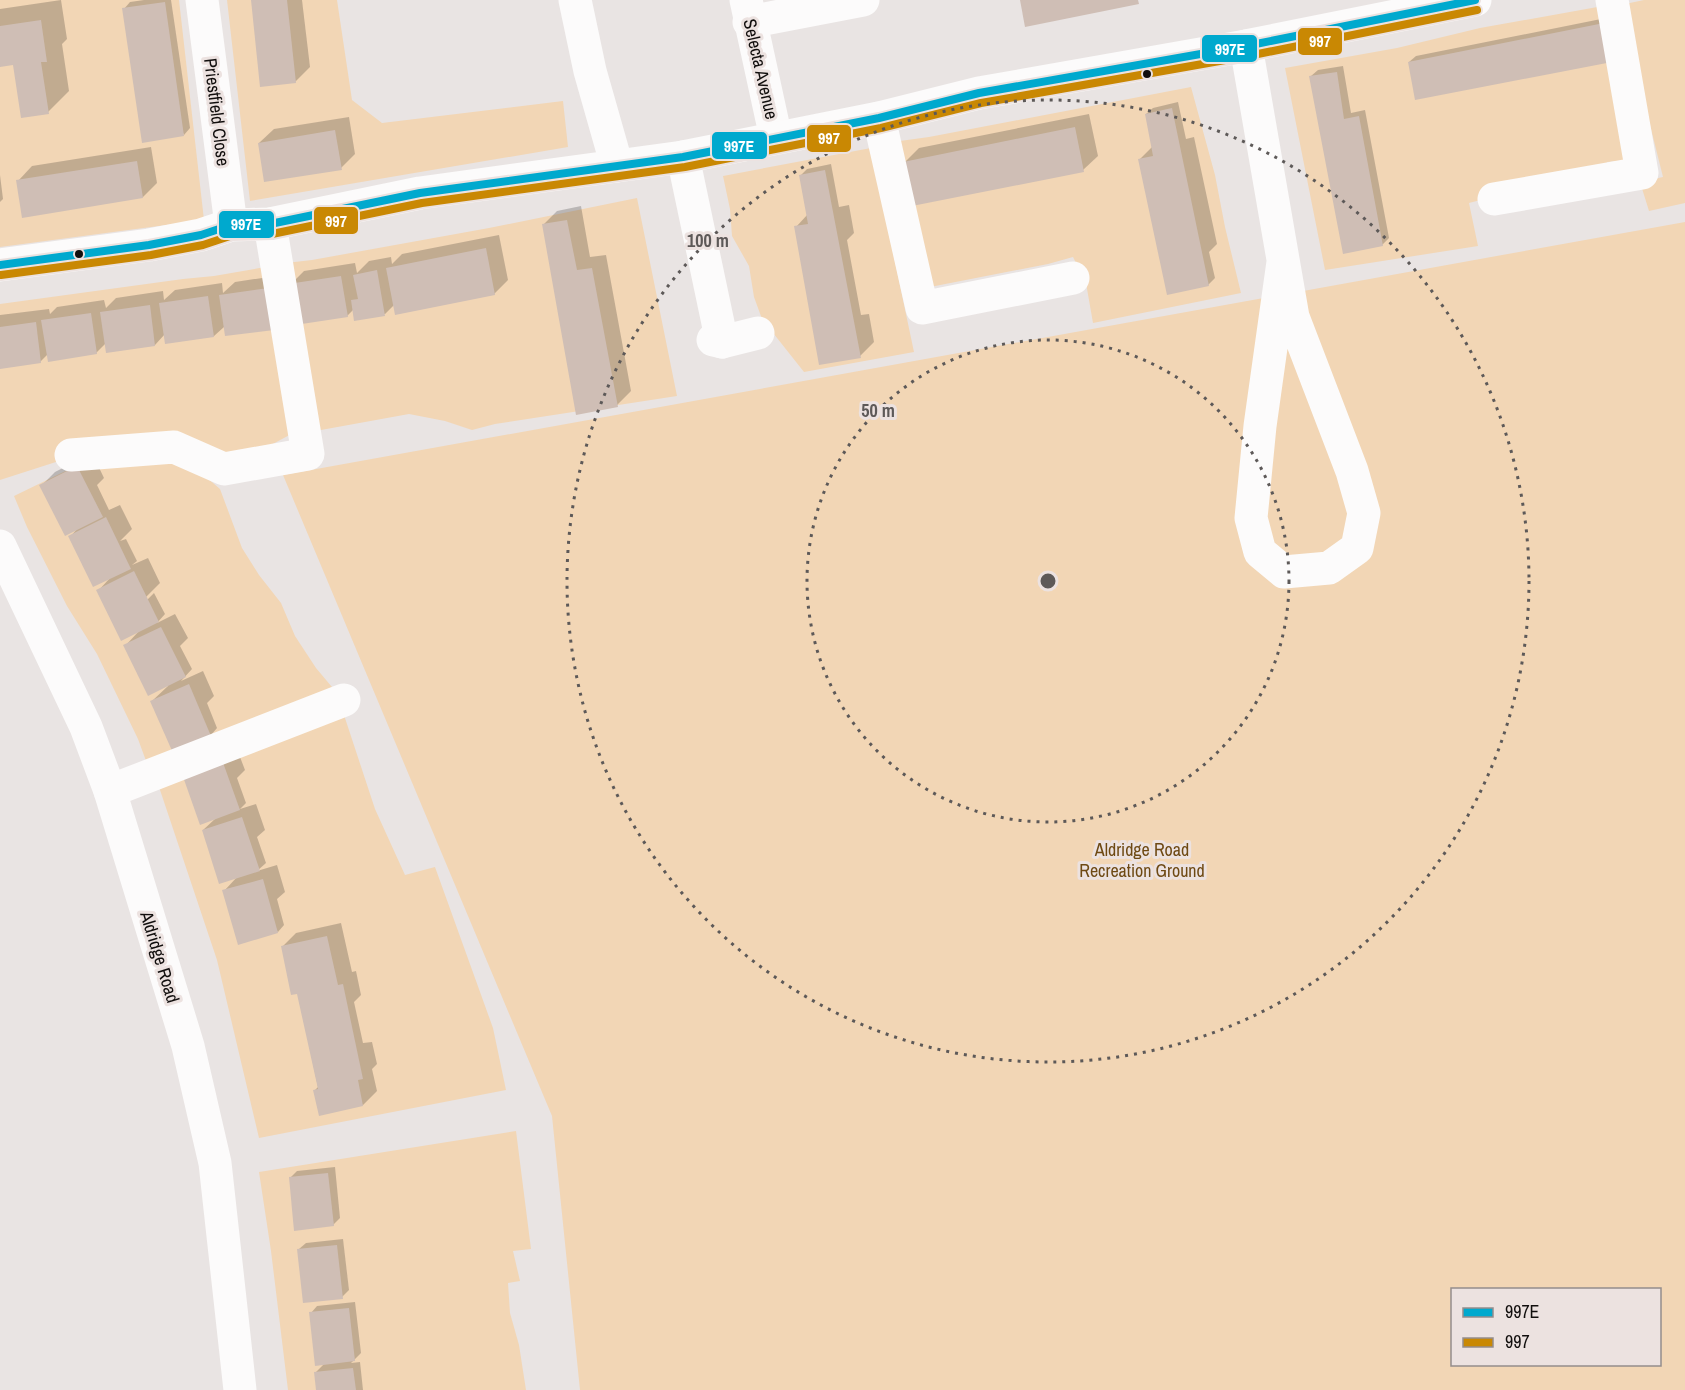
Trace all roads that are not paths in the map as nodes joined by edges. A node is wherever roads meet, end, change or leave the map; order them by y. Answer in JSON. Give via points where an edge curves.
{"nodes":[{"id":1,"x":202,"y":0,"type":"edge"},
{"id":2,"x":575,"y":0,"type":"edge"},
{"id":3,"x":863,"y":0,"type":"edge"},
{"id":4,"x":1475,"y":0,"type":"edge"},
{"id":5,"x":1612,"y":0,"type":"edge"},
{"id":6,"x":1419,"y":5,"type":"edge"},
{"id":7,"x":747,"y":11,"type":"edge"},
{"id":8,"x":1246,"y":46,"type":"junction"},
{"id":9,"x":879,"y":118,"type":"junction"},
{"id":10,"x":776,"y":138,"type":"junction"},
{"id":11,"x":683,"y":157,"type":"junction"},
{"id":12,"x":617,"y":166,"type":"junction"},
{"id":13,"x":1494,"y":199,"type":"dead end"},
{"id":14,"x":270,"y":224,"type":"junction"},
{"id":15,"x":231,"y":225,"type":"junction"},
{"id":16,"x":1283,"y":262,"type":"junction"},
{"id":17,"x":0,"y":265,"type":"edge"},
{"id":18,"x":1073,"y":278,"type":"dead end"},
{"id":19,"x":758,"y":333,"type":"dead end"},
{"id":20,"x":71,"y":455,"type":"dead end"},
{"id":21,"x":0,"y":546,"type":"edge"},
{"id":22,"x":344,"y":700,"type":"dead end"},
{"id":23,"x":110,"y":791,"type":"junction"},
{"id":24,"x":240,"y":1390,"type":"edge"}],
"edges":[{"from":1,"to":15,"type":"street","name":"Priestfield Close"},
{"from":2,"to":12,"type":"street"},
{"from":3,"to":7,"type":"street"},
{"from":4,"to":6,"type":"street"},
{"from":5,"to":13,"type":"street","via":[[1642,173]]},
{"from":6,"to":8,"type":"street"},
{"from":7,"to":10,"type":"street","name":"Selecta Avenue"},
{"from":8,"to":9,"type":"street","via":[[979,93]]},
{"from":8,"to":16,"type":"street"},
{"from":9,"to":10,"type":"street"},
{"from":9,"to":18,"type":"street","via":[[922,308]]},
{"from":10,"to":11,"type":"street"},
{"from":11,"to":12,"type":"street"},
{"from":11,"to":19,"type":"street","via":[[717,341]]},
{"from":12,"to":14,"type":"street","via":[[420,193]]},
{"from":14,"to":15,"type":"street"},
{"from":14,"to":20,"type":"street","via":[[308,454],[224,469],[174,447]]},
{"from":15,"to":17,"type":"street","via":[[201,236]]},
{"from":16,"to":16,"type":"street","via":[[1293,316],[1364,513],[1356,548],[1329,568],[1284,572],[1260,552],[1251,518]]},
{"from":21,"to":23,"type":"street","name":"Aldridge Road","via":[[86,727]]},
{"from":22,"to":23,"type":"street"},
{"from":23,"to":24,"type":"street","name":"Aldridge Road","via":[[188,1046],[215,1163]]}]}
